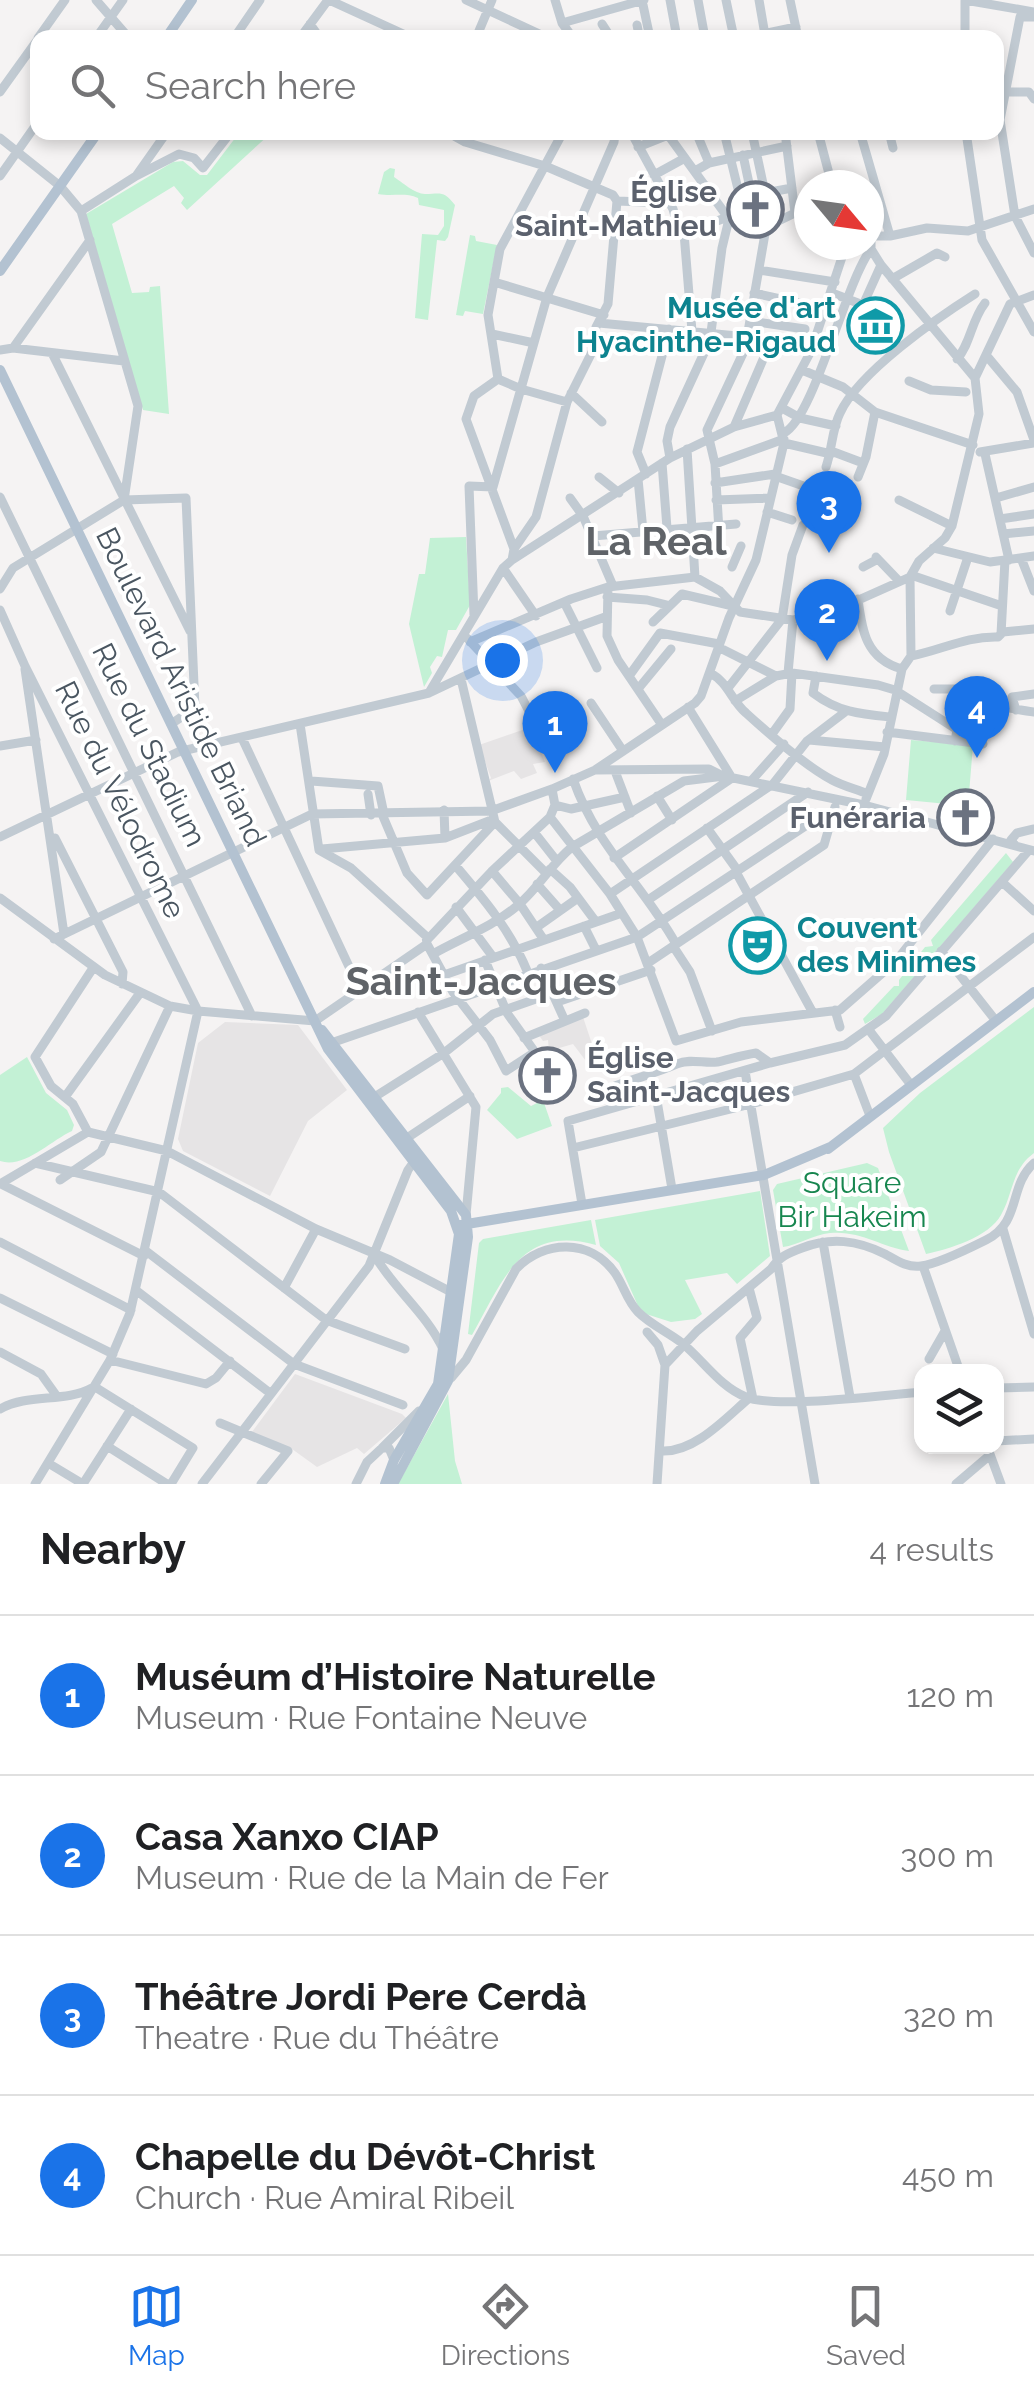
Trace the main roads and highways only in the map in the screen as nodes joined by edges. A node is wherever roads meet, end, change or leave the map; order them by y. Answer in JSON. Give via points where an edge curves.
{"nodes":[{"id":1,"x":192,"y":0,"type":"edge"},
{"id":2,"x":171,"y":30,"type":"edge"},
{"id":3,"x":92,"y":140,"type":"edge"},
{"id":4,"x":0,"y":271,"type":"edge"},
{"id":5,"x":0,"y":370,"type":"edge"},
{"id":6,"x":1034,"y":992,"type":"edge"},
{"id":7,"x":317,"y":1023,"type":"junction"},
{"id":8,"x":417,"y":1158,"type":"junction"},
{"id":9,"x":464,"y":1222,"type":"junction"},
{"id":10,"x":451,"y":1292,"type":"junction"},
{"id":11,"x":449,"y":1351,"type":"junction"},
{"id":12,"x":447,"y":1383,"type":"junction"},
{"id":13,"x":385,"y":1484,"type":"edge"},
{"id":14,"x":393,"y":1484,"type":"edge"}],
"edges":[{"from":1,"to":2,"type":"main road"},
{"from":3,"to":4,"type":"main road"},
{"from":5,"to":7,"type":"main road","name":"Boulevard Aristide Briand"},
{"from":6,"to":9,"type":"main road","via":[[800,1170]]},
{"from":7,"to":8,"type":"main road"},
{"from":7,"to":8,"type":"main road","name":"Boulevard Aristide Briand","via":[[328,1050]]},
{"from":8,"to":9,"type":"main road","via":[[458,1202]]},
{"from":9,"to":10,"type":"main road"},
{"from":9,"to":11,"type":"main road"},
{"from":10,"to":11,"type":"main road"},
{"from":10,"to":12,"type":"main road","via":[[456,1302]]},
{"from":11,"to":12,"type":"main road"},
{"from":11,"to":13,"type":"main road"},
{"from":12,"to":14,"type":"main road"}]}
